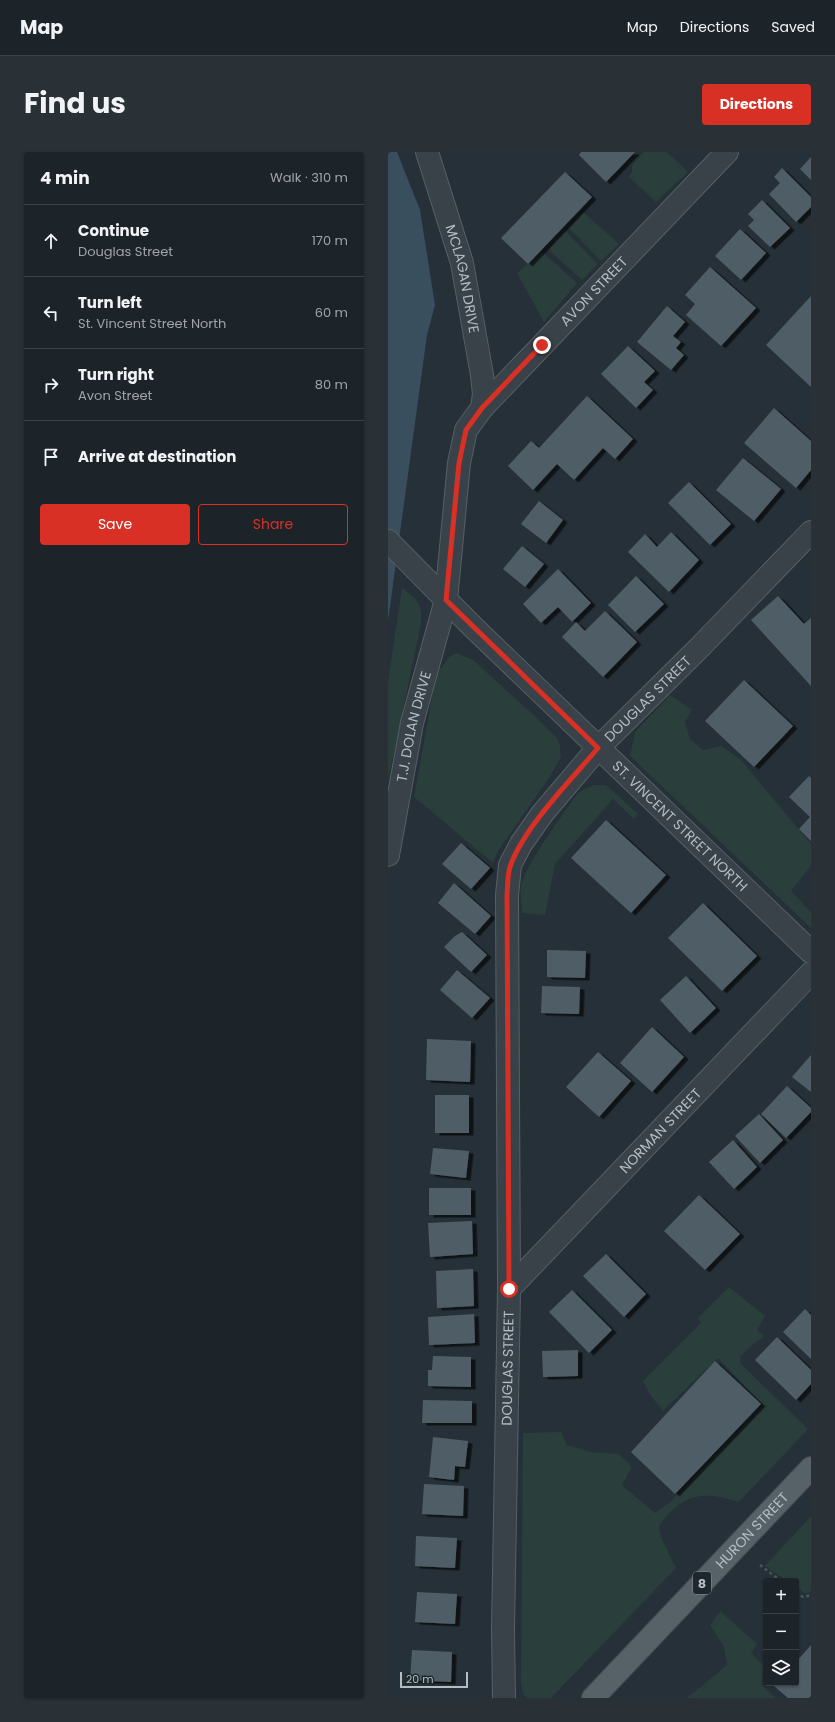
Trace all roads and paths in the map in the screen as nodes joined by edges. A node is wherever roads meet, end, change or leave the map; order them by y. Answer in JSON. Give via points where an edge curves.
{"nodes":[{"id":1,"x":427,"y":152,"type":"edge"},
{"id":2,"x":727,"y":152,"type":"edge"},
{"id":3,"x":482,"y":408,"type":"junction"},
{"id":4,"x":811,"y":532,"type":"edge"},
{"id":5,"x":388,"y":541,"type":"edge"},
{"id":6,"x":446,"y":600,"type":"junction"},
{"id":7,"x":598,"y":748,"type":"junction"},
{"id":8,"x":388,"y":855,"type":"edge"},
{"id":9,"x":811,"y":952,"type":"edge"},
{"id":10,"x":811,"y":973,"type":"edge"},
{"id":11,"x":509,"y":1289,"type":"junction"},
{"id":12,"x":811,"y":1468,"type":"edge"},
{"id":13,"x":760,"y":1565,"type":"dead end"},
{"id":14,"x":777,"y":1578,"type":"edge"},
{"id":15,"x":799,"y":1594,"type":"edge"},
{"id":16,"x":811,"y":1595,"type":"edge"},
{"id":17,"x":504,"y":1698,"type":"edge"},
{"id":18,"x":594,"y":1698,"type":"edge"}],
"edges":[{"from":1,"to":3,"type":"street","name":"MCLAGAN DRIVE","via":[[462,263],[482,375]]},
{"from":2,"to":3,"type":"street","name":"AVON STREET"},
{"from":3,"to":6,"type":"street","name":"AVON STREET","via":[[466,430],[459,463]]},
{"from":4,"to":7,"type":"street","name":"DOUGLAS STREET"},
{"from":5,"to":6,"type":"street","name":"ST. VINCENT STREET NORTH"},
{"from":6,"to":7,"type":"street","name":"ST. VINCENT STREET NORTH"},
{"from":6,"to":8,"type":"street","name":"T.J. DOLAN DRIVE","via":[[412,723]]},
{"from":7,"to":9,"type":"street","name":"ST. VINCENT STREET NORTH"},
{"from":7,"to":11,"type":"street","name":"DOUGLAS STREET","via":[[542,814],[510,865],[507,895]]},
{"from":10,"to":11,"type":"street","name":"NORMAN STREET"},
{"from":11,"to":17,"type":"street","name":"DOUGLAS STREET"},
{"from":12,"to":18,"type":"main road","name":"HURON STREET","number":"8"},
{"from":13,"to":14,"type":"path"},
{"from":15,"to":16,"type":"path","via":[[803,1597]]}]}
